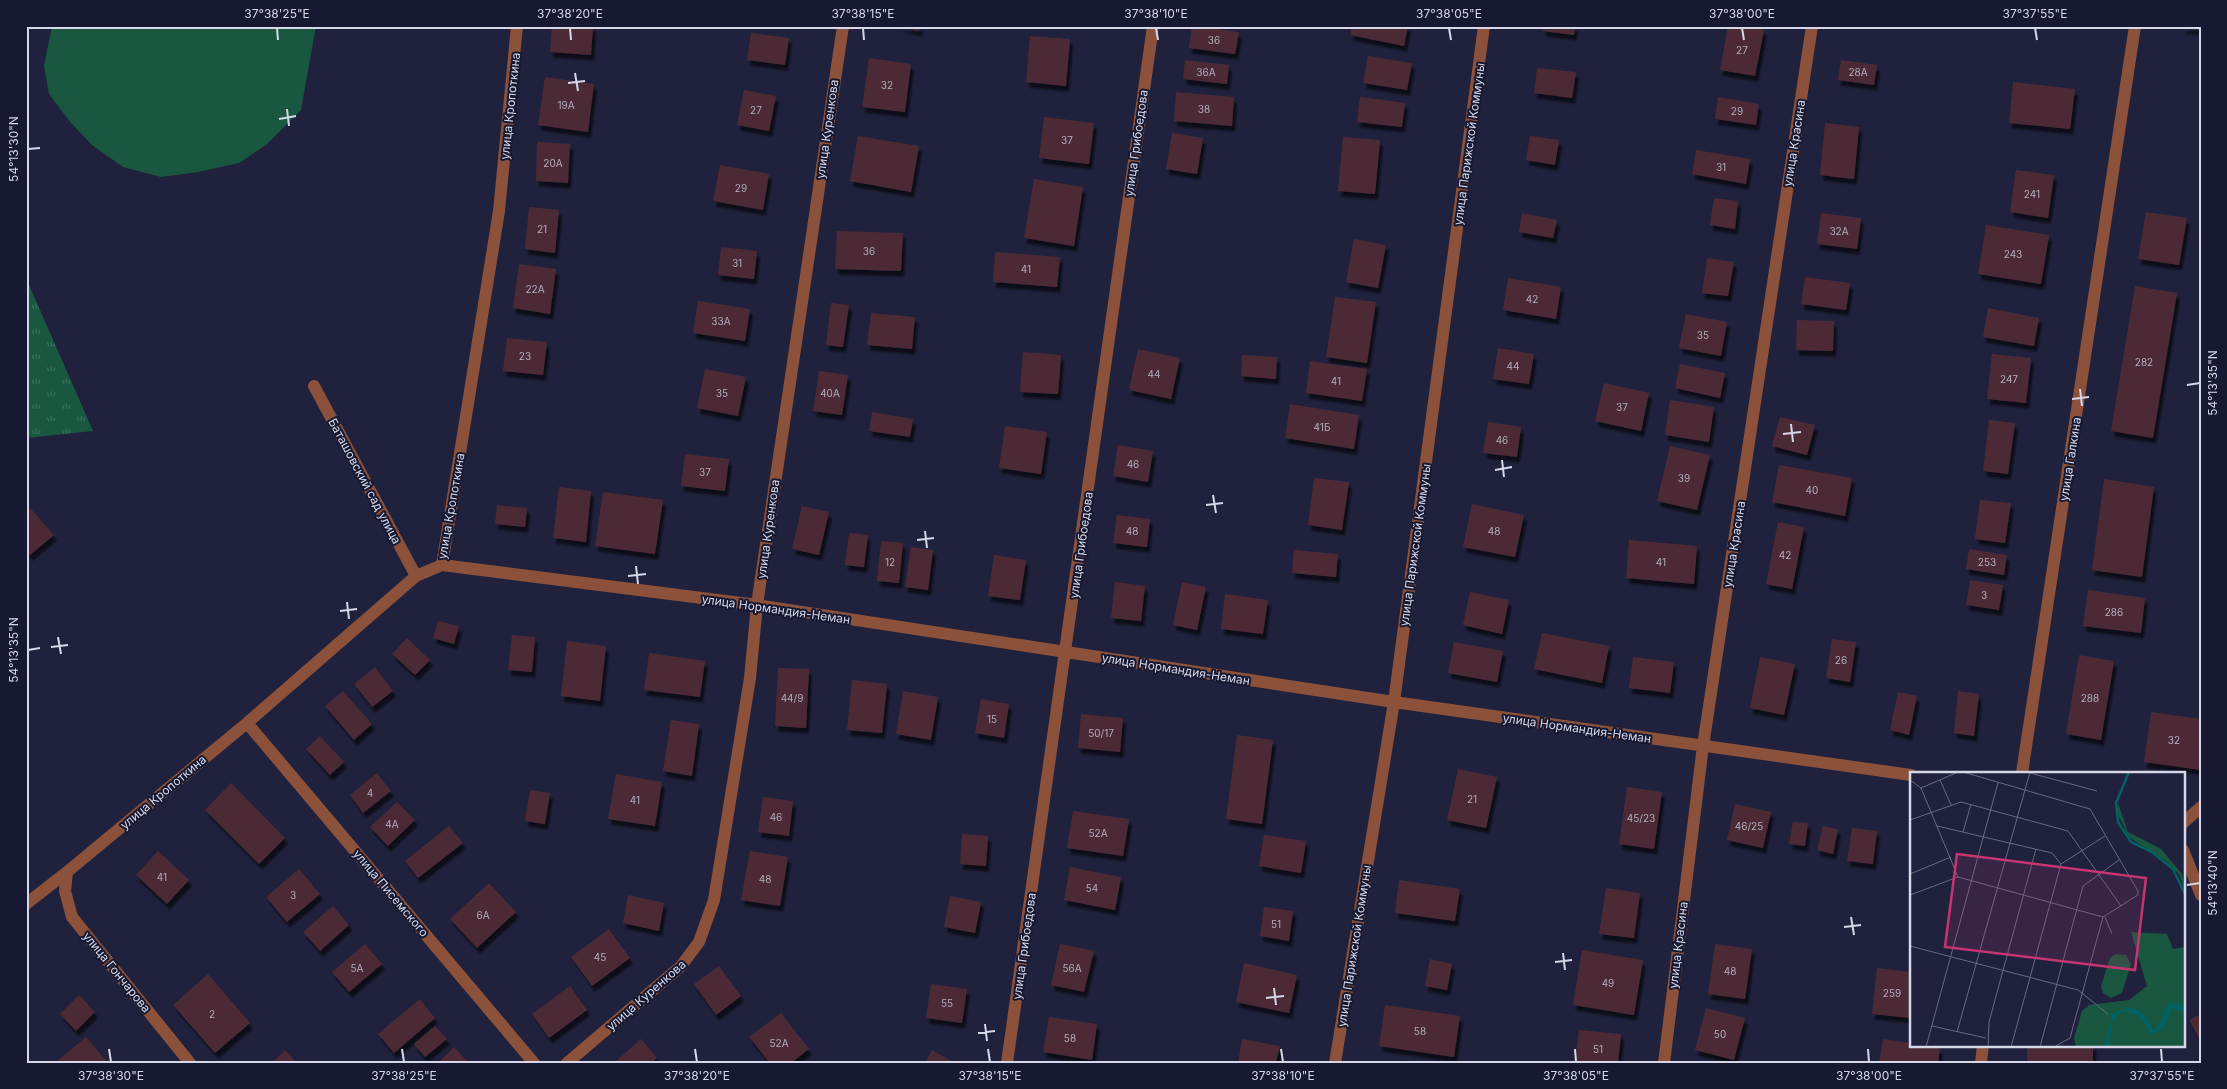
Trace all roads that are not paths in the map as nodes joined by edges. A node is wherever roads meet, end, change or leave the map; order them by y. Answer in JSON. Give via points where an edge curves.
{"nodes":[{"id":1,"x":518,"y":26,"type":"edge"},
{"id":2,"x":843,"y":26,"type":"edge"},
{"id":3,"x":1153,"y":26,"type":"edge"},
{"id":4,"x":1484,"y":26,"type":"edge"},
{"id":5,"x":1812,"y":26,"type":"edge"},
{"id":6,"x":2135,"y":26,"type":"edge"},
{"id":7,"x":314,"y":386,"type":"dead end"},
{"id":8,"x":442,"y":565,"type":"junction"},
{"id":9,"x":416,"y":576,"type":"junction"},
{"id":10,"x":757,"y":605,"type":"junction"},
{"id":11,"x":1066,"y":652,"type":"junction"},
{"id":12,"x":1394,"y":702,"type":"junction"},
{"id":13,"x":247,"y":722,"type":"junction"},
{"id":14,"x":1703,"y":746,"type":"junction"},
{"id":15,"x":2022,"y":772,"type":"edge"},
{"id":16,"x":1910,"y":775,"type":"edge"},
{"id":17,"x":2201,"y":807,"type":"edge"},
{"id":18,"x":2184,"y":822,"type":"edge"},
{"id":19,"x":2184,"y":852,"type":"edge"},
{"id":20,"x":67,"y":872,"type":"junction"},
{"id":21,"x":2201,"y":895,"type":"edge"},
{"id":22,"x":26,"y":904,"type":"edge"},
{"id":23,"x":1984,"y":1046,"type":"edge"},
{"id":24,"x":190,"y":1063,"type":"edge"},
{"id":25,"x":534,"y":1063,"type":"edge"},
{"id":26,"x":567,"y":1063,"type":"edge"},
{"id":27,"x":1007,"y":1063,"type":"edge"},
{"id":28,"x":1335,"y":1063,"type":"edge"},
{"id":29,"x":1664,"y":1063,"type":"edge"},
{"id":30,"x":1981,"y":1063,"type":"edge"}],
"edges":[{"from":1,"to":8,"type":"street","name":"улица Кропоткина","via":[[500,211]]},
{"from":2,"to":10,"type":"street","name":"улица Куренкова"},
{"from":3,"to":11,"type":"street","name":"улица Грибоедова"},
{"from":4,"to":12,"type":"street","name":"улица Парижской Коммуны"},
{"from":5,"to":14,"type":"street","name":"улица Красина"},
{"from":6,"to":15,"type":"street","name":"улица Галкина"},
{"from":7,"to":9,"type":"street","name":"Баташовский сад улица"},
{"from":8,"to":9,"type":"street","name":"улица Кропоткина"},
{"from":8,"to":10,"type":"street","name":"улица Нормандия-Неман"},
{"from":9,"to":13,"type":"street","name":"улица Кропоткина"},
{"from":10,"to":11,"type":"street","name":"улица Нормандия-Неман"},
{"from":10,"to":26,"type":"street","name":"улица Куренкова","via":[[750,678],[714,900],[699,942],[682,966]]},
{"from":11,"to":12,"type":"street","name":"улица Нормандия-Неман"},
{"from":11,"to":27,"type":"street","name":"улица Грибоедова"},
{"from":12,"to":14,"type":"street","name":"улица Нормандия-Неман"},
{"from":12,"to":28,"type":"street","name":"улица Парижской Коммуны"},
{"from":13,"to":20,"type":"street","name":"улица Кропоткина"},
{"from":13,"to":25,"type":"street","name":"улица Писемского"},
{"from":14,"to":16,"type":"street","name":"улица Нормандия-Неман"},
{"from":14,"to":29,"type":"street","name":"улица Красина"},
{"from":17,"to":18,"type":"street"},
{"from":19,"to":21,"type":"street"},
{"from":20,"to":22,"type":"street","name":"улица Кропоткина"},
{"from":20,"to":24,"type":"street","name":"улица Гончарова","via":[[65,892],[72,916]]},
{"from":23,"to":30,"type":"street"}]}
